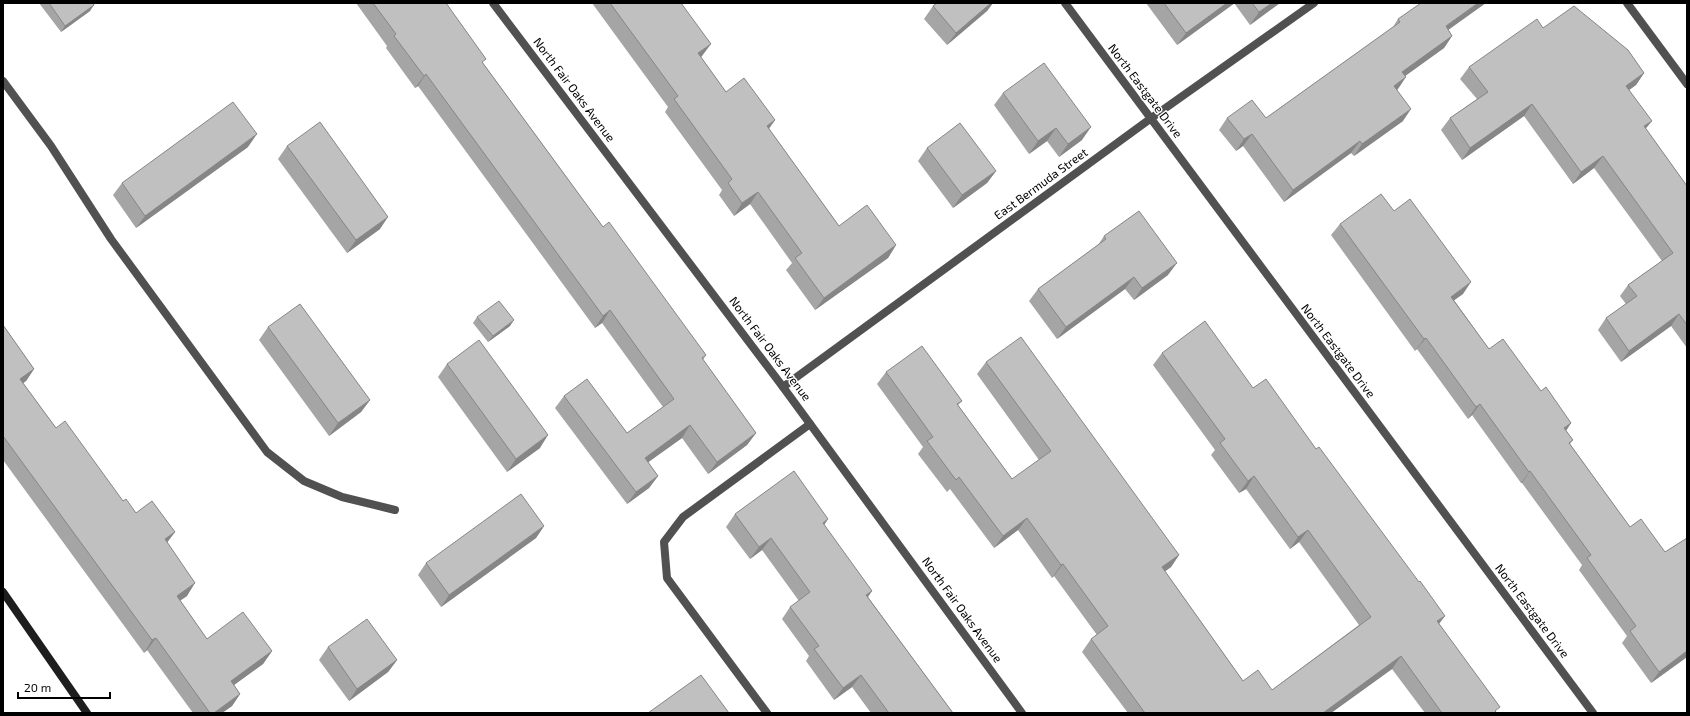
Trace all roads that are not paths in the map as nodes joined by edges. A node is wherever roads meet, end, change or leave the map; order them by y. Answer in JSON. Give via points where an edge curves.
{"nodes":[{"id":1,"x":493,"y":3,"type":"edge"},
{"id":2,"x":1065,"y":3,"type":"edge"},
{"id":3,"x":1314,"y":3,"type":"edge"},
{"id":4,"x":1628,"y":3,"type":"edge"},
{"id":5,"x":3,"y":81,"type":"edge"},
{"id":6,"x":1687,"y":84,"type":"edge"},
{"id":7,"x":1150,"y":118,"type":"junction"},
{"id":8,"x":784,"y":387,"type":"junction"},
{"id":9,"x":810,"y":424,"type":"junction"},
{"id":10,"x":395,"y":510,"type":"dead end"},
{"id":11,"x":3,"y":592,"type":"edge"},
{"id":12,"x":87,"y":713,"type":"edge"},
{"id":13,"x":767,"y":713,"type":"edge"},
{"id":14,"x":1022,"y":713,"type":"edge"},
{"id":15,"x":1593,"y":713,"type":"edge"}],
"edges":[{"from":1,"to":8,"type":"street","name":"North Fair Oaks Avenue"},
{"from":2,"to":7,"type":"street","name":"North Eastgate Drive"},
{"from":3,"to":7,"type":"street","name":"East Bermuda Street"},
{"from":4,"to":6,"type":"street"},
{"from":5,"to":10,"type":"street","via":[[51,146],[110,239],[267,452],[304,481],[342,497]]},
{"from":7,"to":8,"type":"street","name":"East Bermuda Street"},
{"from":7,"to":15,"type":"street","name":"North Eastgate Drive"},
{"from":8,"to":9,"type":"street","name":"North Fair Oaks Avenue"},
{"from":9,"to":13,"type":"street","via":[[683,517],[664,542],[667,578]]},
{"from":9,"to":14,"type":"street","name":"North Fair Oaks Avenue"},
{"from":11,"to":12,"type":"street"}]}
